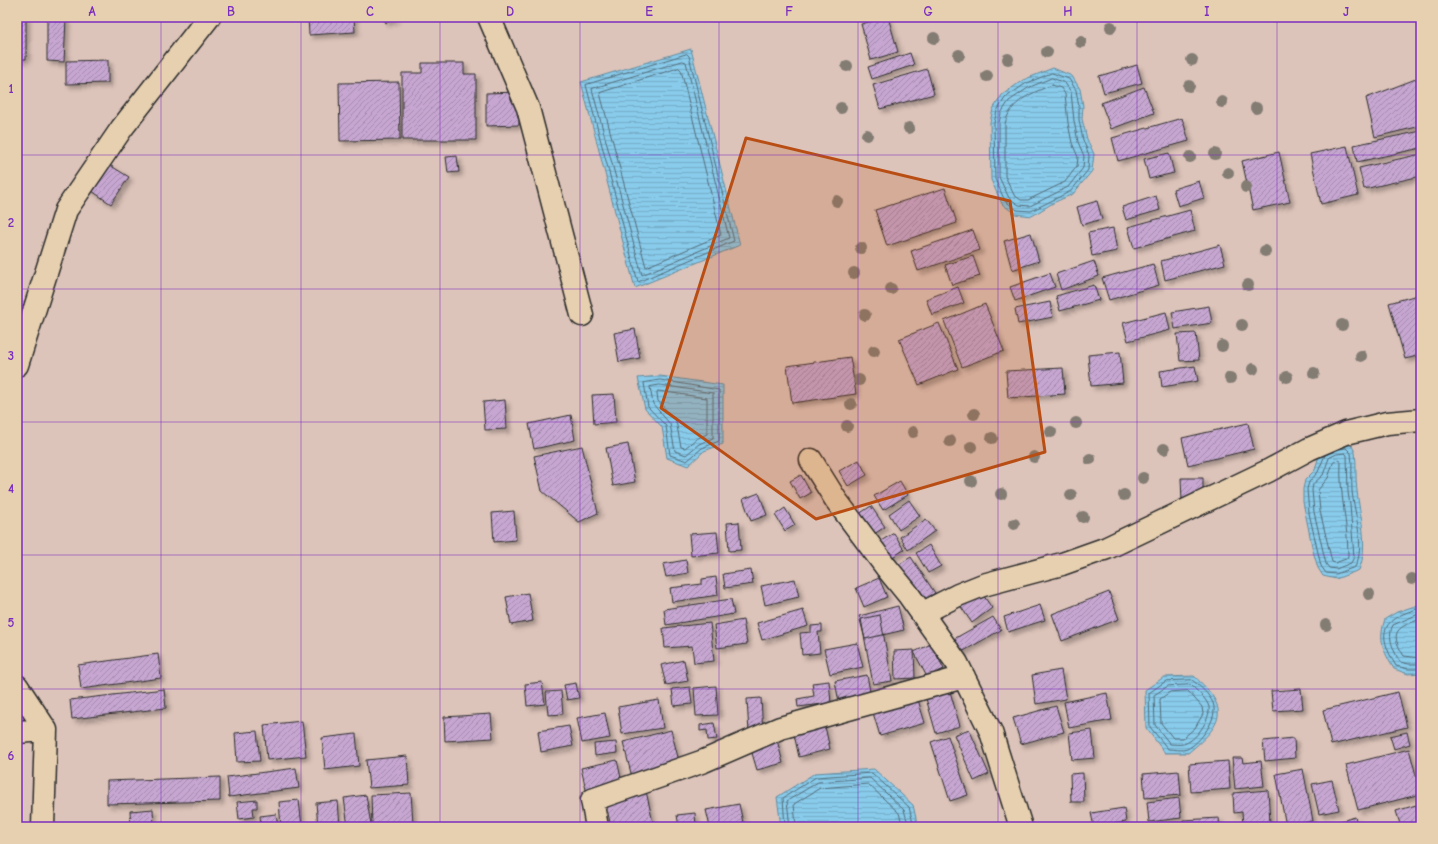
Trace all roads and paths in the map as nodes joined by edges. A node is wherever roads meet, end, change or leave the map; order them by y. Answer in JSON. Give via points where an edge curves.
{"nodes":[{"id":1,"x":209,"y":17,"type":"edge"},
{"id":2,"x":489,"y":17,"type":"edge"},
{"id":3,"x":582,"y":315,"type":"dead end"},
{"id":4,"x":17,"y":364,"type":"edge"},
{"id":5,"x":1421,"y":420,"type":"edge"},
{"id":6,"x":811,"y":460,"type":"dead end"},
{"id":7,"x":922,"y":613,"type":"junction"},
{"id":8,"x":964,"y":677,"type":"junction"},
{"id":9,"x":17,"y":686,"type":"edge"},
{"id":10,"x":46,"y":730,"type":"junction"},
{"id":11,"x":17,"y":732,"type":"edge"},
{"id":12,"x":43,"y":827,"type":"edge"},
{"id":13,"x":597,"y":827,"type":"edge"},
{"id":14,"x":1021,"y":827,"type":"edge"}],
"edges":[{"from":1,"to":4,"type":"street","via":[[122,128],[66,210]]},
{"from":2,"to":3,"type":"street","via":[[528,108]]},
{"from":5,"to":7,"type":"street","via":[[1387,423],[1346,433],[1107,548],[1062,564],[983,585]]},
{"from":6,"to":7,"type":"street","via":[[836,500]]},
{"from":7,"to":8,"type":"street"},
{"from":8,"to":13,"type":"street","via":[[780,728],[704,761],[592,800]]},
{"from":8,"to":14,"type":"street","via":[[991,732]]},
{"from":9,"to":10,"type":"street"},
{"from":10,"to":11,"type":"street"},
{"from":10,"to":12,"type":"street"}]}
